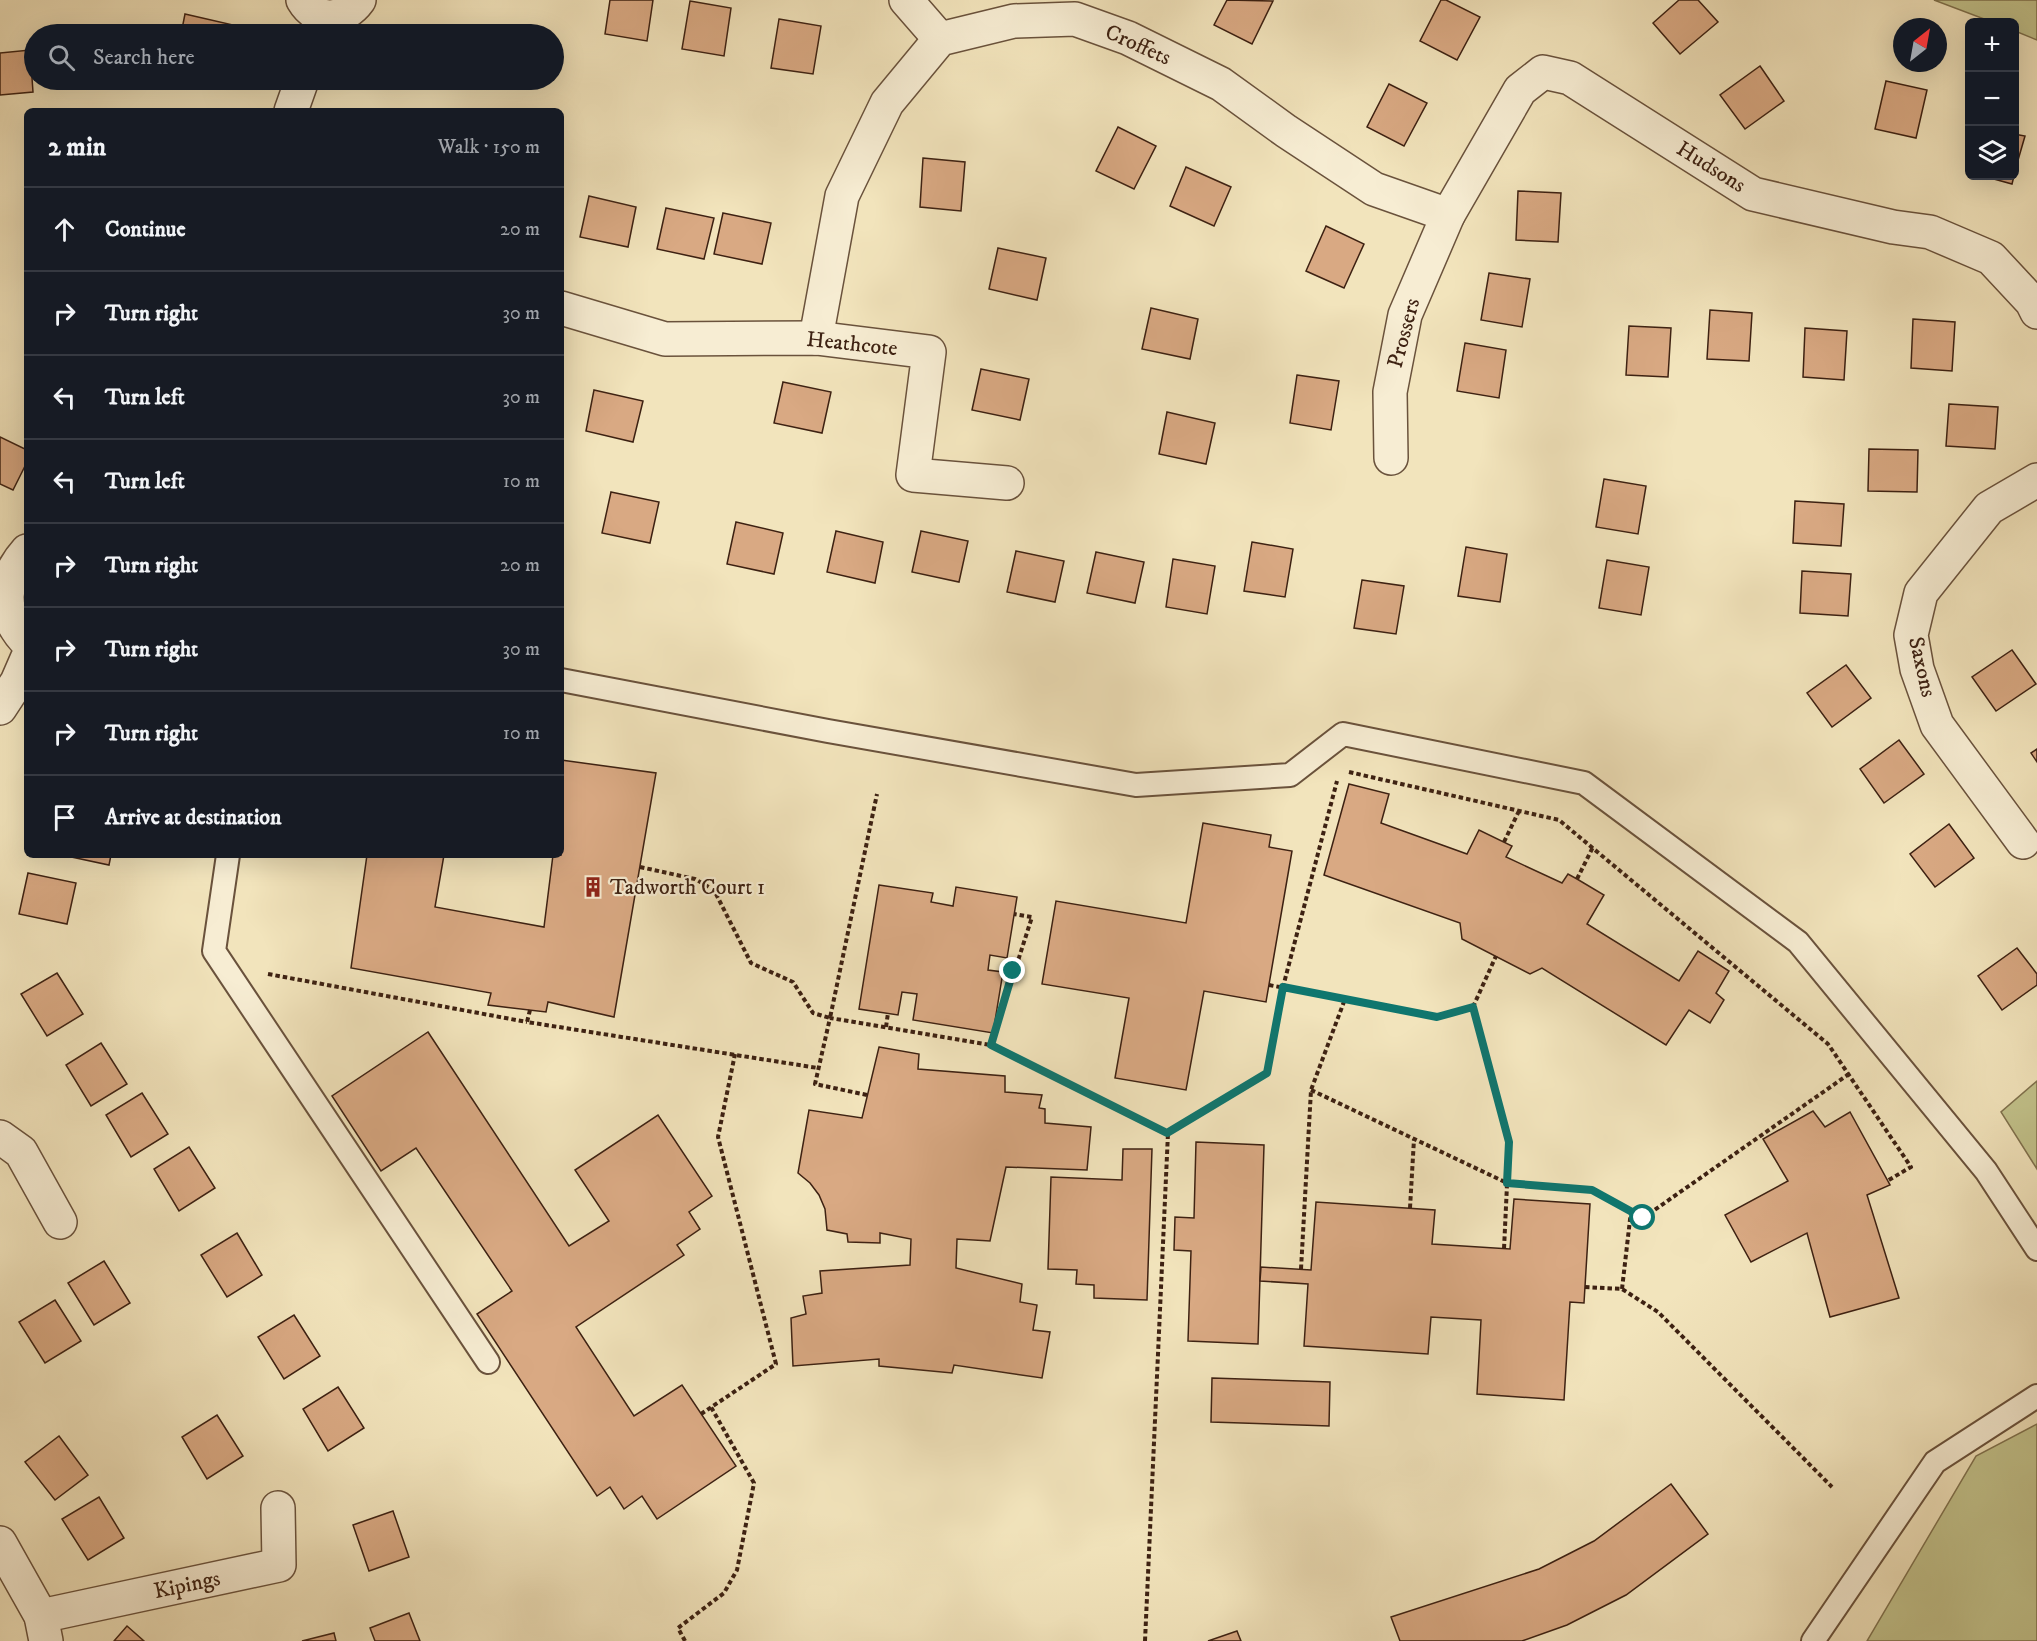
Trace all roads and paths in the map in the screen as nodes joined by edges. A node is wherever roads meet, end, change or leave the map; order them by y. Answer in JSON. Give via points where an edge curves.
{"nodes":[{"id":1,"x":359,"y":0,"type":"edge"},
{"id":2,"x":906,"y":0,"type":"edge"},
{"id":3,"x":314,"y":17,"type":"edge"},
{"id":4,"x":940,"y":39,"type":"junction"},
{"id":5,"x":298,"y":90,"type":"edge"},
{"id":6,"x":292,"y":108,"type":"edge"},
{"id":7,"x":1448,"y":215,"type":"junction"},
{"id":8,"x":564,"y":309,"type":"edge"},
{"id":9,"x":2037,"y":312,"type":"edge"},
{"id":10,"x":816,"y":338,"type":"junction"},
{"id":11,"x":1391,"y":458,"type":"dead end"},
{"id":12,"x":2037,"y":480,"type":"edge"},
{"id":13,"x":1007,"y":483,"type":"dead end"},
{"id":14,"x":24,"y":554,"type":"edge"},
{"id":15,"x":24,"y":639,"type":"edge"},
{"id":16,"x":24,"y":666,"type":"edge"},
{"id":17,"x":564,"y":681,"type":"edge"},
{"id":18,"x":0,"y":708,"type":"edge"},
{"id":19,"x":877,"y":794,"type":"dead end"},
{"id":20,"x":1519,"y":811,"type":"junction"},
{"id":21,"x":1504,"y":842,"type":"dead end"},
{"id":22,"x":2023,"y":842,"type":"dead end"},
{"id":23,"x":1593,"y":847,"type":"junction"},
{"id":24,"x":228,"y":858,"type":"edge"},
{"id":25,"x":640,"y":867,"type":"dead end"},
{"id":26,"x":1577,"y":879,"type":"dead end"},
{"id":27,"x":1014,"y":914,"type":"dead end"},
{"id":28,"x":1496,"y":956,"type":"dead end"},
{"id":29,"x":223,"y":965,"type":"junction"},
{"id":30,"x":1269,"y":985,"type":"dead end"},
{"id":31,"x":1283,"y":987,"type":"junction"},
{"id":32,"x":1345,"y":999,"type":"junction"},
{"id":33,"x":1473,"y":1007,"type":"junction"},
{"id":34,"x":530,"y":1010,"type":"dead end"},
{"id":35,"x":888,"y":1013,"type":"dead end"},
{"id":36,"x":830,"y":1018,"type":"junction"},
{"id":37,"x":527,"y":1022,"type":"junction"},
{"id":38,"x":886,"y":1027,"type":"junction"},
{"id":39,"x":991,"y":1045,"type":"junction"},
{"id":40,"x":735,"y":1054,"type":"junction"},
{"id":41,"x":818,"y":1068,"type":"junction"},
{"id":42,"x":1849,"y":1074,"type":"junction"},
{"id":43,"x":1311,"y":1090,"type":"junction"},
{"id":44,"x":867,"y":1095,"type":"dead end"},
{"id":45,"x":1167,"y":1133,"type":"junction"},
{"id":46,"x":0,"y":1137,"type":"edge"},
{"id":47,"x":1414,"y":1139,"type":"junction"},
{"id":48,"x":1887,"y":1181,"type":"dead end"},
{"id":49,"x":1507,"y":1183,"type":"junction"},
{"id":50,"x":1410,"y":1208,"type":"dead end"},
{"id":51,"x":1631,"y":1211,"type":"junction"},
{"id":52,"x":60,"y":1222,"type":"dead end"},
{"id":53,"x":1504,"y":1249,"type":"dead end"},
{"id":54,"x":2037,"y":1249,"type":"edge"},
{"id":55,"x":1301,"y":1269,"type":"dead end"},
{"id":56,"x":1585,"y":1287,"type":"dead end"},
{"id":57,"x":1622,"y":1289,"type":"junction"},
{"id":58,"x":488,"y":1362,"type":"dead end"},
{"id":59,"x":2037,"y":1396,"type":"edge"},
{"id":60,"x":711,"y":1407,"type":"junction"},
{"id":61,"x":701,"y":1414,"type":"dead end"},
{"id":62,"x":1832,"y":1487,"type":"dead end"},
{"id":63,"x":278,"y":1508,"type":"dead end"},
{"id":64,"x":0,"y":1543,"type":"edge"},
{"id":65,"x":43,"y":1629,"type":"edge"},
{"id":66,"x":685,"y":1641,"type":"edge"},
{"id":67,"x":1145,"y":1641,"type":"edge"},
{"id":68,"x":1813,"y":1641,"type":"edge"}],
"edges":[{"from":1,"to":3,"type":"street","via":[[344,15]]},
{"from":2,"to":4,"type":"street"},
{"from":4,"to":7,"type":"street","name":"Croffets","via":[[1014,21],[1075,19],[1128,38],[1221,84],[1374,189]]},
{"from":4,"to":10,"type":"street","via":[[887,104],[842,196]]},
{"from":5,"to":6,"type":"street"},
{"from":7,"to":9,"type":"street","name":"Hudsons","via":[[1520,90],[1543,72],[1570,78],[1753,194],[1930,232],[1991,258]]},
{"from":7,"to":11,"type":"street","name":"Prossers","via":[[1405,315],[1390,392]]},
{"from":8,"to":10,"type":"street","name":"Heathcote","via":[[665,339]]},
{"from":10,"to":13,"type":"street","name":"Heathcote","via":[[929,352],[913,475]]},
{"from":12,"to":22,"type":"street","name":"Saxons","via":[[1989,508],[1921,593],[1911,634],[1917,669],[1937,725]]},
{"from":14,"to":15,"type":"street","via":[[7,581],[5,600],[9,618]]},
{"from":16,"to":18,"type":"street"},
{"from":17,"to":54,"type":"lane","via":[[1136,785],[1290,775],[1343,734],[1584,783],[1798,942],[1986,1171]]},
{"from":19,"to":36,"type":"path"},
{"from":20,"to":21,"type":"path"},
{"from":20,"to":23,"type":"path","via":[[1559,820]]},
{"from":20,"to":31,"type":"path","via":[[1340,770]]},
{"from":23,"to":26,"type":"path"},
{"from":23,"to":42,"type":"path","via":[[1828,1044]]},
{"from":24,"to":29,"type":"lane","via":[[214,951]]},
{"from":25,"to":36,"type":"path","via":[[695,879],[714,890],[751,963],[793,982],[813,1013]]},
{"from":27,"to":39,"type":"path","via":[[1032,917]]},
{"from":28,"to":33,"type":"path"},
{"from":29,"to":37,"type":"path"},
{"from":29,"to":58,"type":"lane"},
{"from":30,"to":31,"type":"path"},
{"from":31,"to":32,"type":"path"},
{"from":31,"to":45,"type":"path","via":[[1267,1073]]},
{"from":32,"to":33,"type":"path","via":[[1437,1017]]},
{"from":32,"to":43,"type":"path"},
{"from":33,"to":49,"type":"path","via":[[1509,1142]]},
{"from":34,"to":37,"type":"path"},
{"from":35,"to":38,"type":"path"},
{"from":36,"to":38,"type":"path"},
{"from":36,"to":41,"type":"path"},
{"from":37,"to":40,"type":"path"},
{"from":38,"to":39,"type":"path"},
{"from":39,"to":45,"type":"path"},
{"from":40,"to":41,"type":"path"},
{"from":40,"to":60,"type":"path","via":[[718,1137],[776,1364]]},
{"from":41,"to":44,"type":"path","via":[[815,1084]]},
{"from":42,"to":48,"type":"path","via":[[1911,1167]]},
{"from":42,"to":51,"type":"path","via":[[1643,1218]]},
{"from":43,"to":47,"type":"path"},
{"from":43,"to":55,"type":"path"},
{"from":45,"to":67,"type":"path"},
{"from":46,"to":52,"type":"street","via":[[21,1152]]},
{"from":47,"to":49,"type":"path"},
{"from":47,"to":50,"type":"path"},
{"from":49,"to":51,"type":"path","via":[[1592,1190]]},
{"from":49,"to":53,"type":"path"},
{"from":51,"to":57,"type":"path"},
{"from":56,"to":57,"type":"path"},
{"from":57,"to":62,"type":"path","via":[[1658,1312]]},
{"from":59,"to":68,"type":"lane","via":[[1935,1462]]},
{"from":60,"to":61,"type":"path"},
{"from":60,"to":66,"type":"path","via":[[754,1483],[737,1570],[724,1593],[678,1628]]},
{"from":63,"to":65,"type":"street","name":"Kipings","via":[[279,1565]]},
{"from":64,"to":65,"type":"street"}]}
